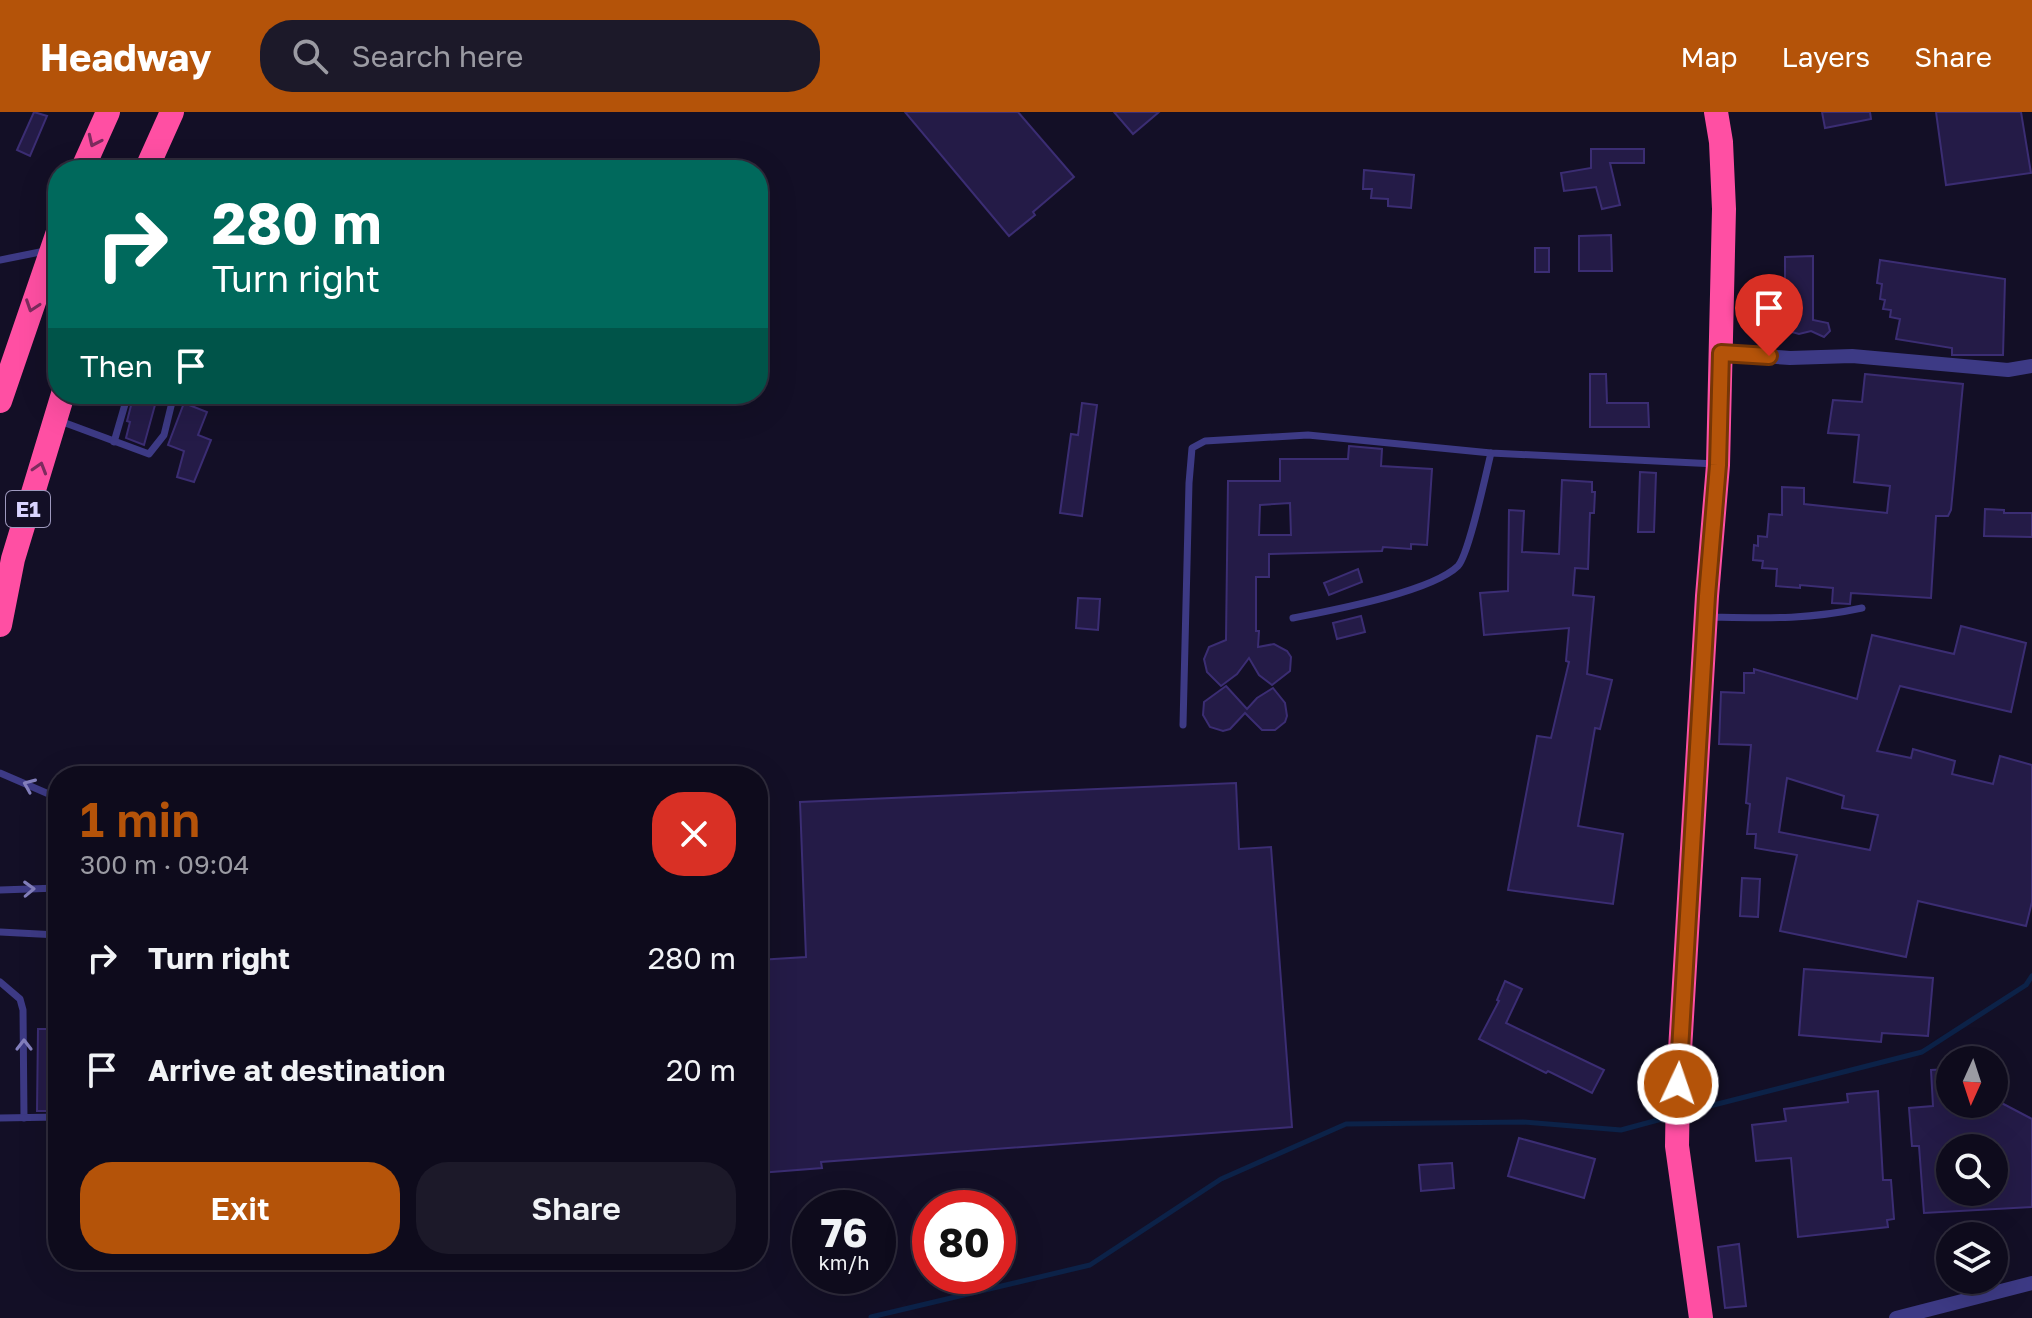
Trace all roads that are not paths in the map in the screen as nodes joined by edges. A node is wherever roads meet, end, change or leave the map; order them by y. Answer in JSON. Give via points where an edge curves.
{"nodes":[{"id":1,"x":108,"y":112,"type":"edge"},
{"id":2,"x":172,"y":112,"type":"edge"},
{"id":3,"x":1716,"y":112,"type":"edge"},
{"id":4,"x":86,"y":160,"type":"edge"},
{"id":5,"x":150,"y":160,"type":"edge"},
{"id":6,"x":48,"y":243,"type":"edge"},
{"id":7,"x":0,"y":260,"type":"edge"},
{"id":8,"x":48,"y":261,"type":"edge"},
{"id":9,"x":1721,"y":353,"type":"junction"},
{"id":10,"x":2032,"y":366,"type":"edge"},
{"id":11,"x":0,"y":401,"type":"edge"},
{"id":12,"x":59,"y":404,"type":"edge"},
{"id":13,"x":125,"y":404,"type":"edge"},
{"id":14,"x":172,"y":404,"type":"edge"},
{"id":15,"x":54,"y":419,"type":"junction"},
{"id":16,"x":114,"y":442,"type":"junction"},
{"id":17,"x":1491,"y":453,"type":"junction"},
{"id":18,"x":1718,"y":465,"type":"junction"},
{"id":19,"x":1862,"y":608,"type":"dead end"},
{"id":20,"x":1705,"y":617,"type":"junction"},
{"id":21,"x":1293,"y":618,"type":"dead end"},
{"id":22,"x":0,"y":625,"type":"edge"},
{"id":23,"x":1183,"y":725,"type":"dead end"},
{"id":24,"x":0,"y":773,"type":"edge"},
{"id":25,"x":48,"y":794,"type":"edge"},
{"id":26,"x":48,"y":888,"type":"edge"},
{"id":27,"x":0,"y":890,"type":"edge"},
{"id":28,"x":0,"y":932,"type":"edge"},
{"id":29,"x":48,"y":934,"type":"edge"},
{"id":30,"x":0,"y":982,"type":"edge"},
{"id":31,"x":48,"y":1117,"type":"edge"},
{"id":32,"x":0,"y":1118,"type":"edge"},
{"id":33,"x":24,"y":1118,"type":"junction"},
{"id":34,"x":2032,"y":1283,"type":"edge"},
{"id":35,"x":1701,"y":1318,"type":"edge"},
{"id":36,"x":1896,"y":1318,"type":"edge"}],
"edges":[{"from":1,"to":4,"type":"highway","one_way":true},
{"from":2,"to":5,"type":"highway"},
{"from":3,"to":9,"type":"highway","via":[[1724,209]]},
{"from":6,"to":7,"type":"lane"},
{"from":8,"to":11,"type":"highway","one_way":true},
{"from":9,"to":10,"type":"street","via":[[1852,356],[2008,370]]},
{"from":9,"to":18,"type":"highway"},
{"from":12,"to":15,"type":"highway","number":"E1"},
{"from":13,"to":16,"type":"lane"},
{"from":14,"to":16,"type":"lane","via":[[164,435],[149,454]]},
{"from":15,"to":16,"type":"lane"},
{"from":22,"to":15,"type":"highway","number":"E1","one_way":true,"via":[[13,559]]},
{"from":17,"to":18,"type":"lane"},
{"from":17,"to":21,"type":"lane","via":[[1460,564],[1429,585]]},
{"from":17,"to":23,"type":"lane","via":[[1308,435],[1205,441],[1192,448]]},
{"from":18,"to":20,"type":"highway"},
{"from":19,"to":20,"type":"lane","via":[[1790,619]]},
{"from":20,"to":35,"type":"highway","via":[[1677,1146]]},
{"from":25,"to":24,"type":"lane","one_way":true},
{"from":27,"to":26,"type":"lane","one_way":true},
{"from":28,"to":29,"type":"lane"},
{"from":33,"to":30,"type":"lane","one_way":true,"via":[[23,1010],[20,999]]},
{"from":31,"to":33,"type":"lane"},
{"from":32,"to":33,"type":"lane"},
{"from":34,"to":36,"type":"street"}]}
